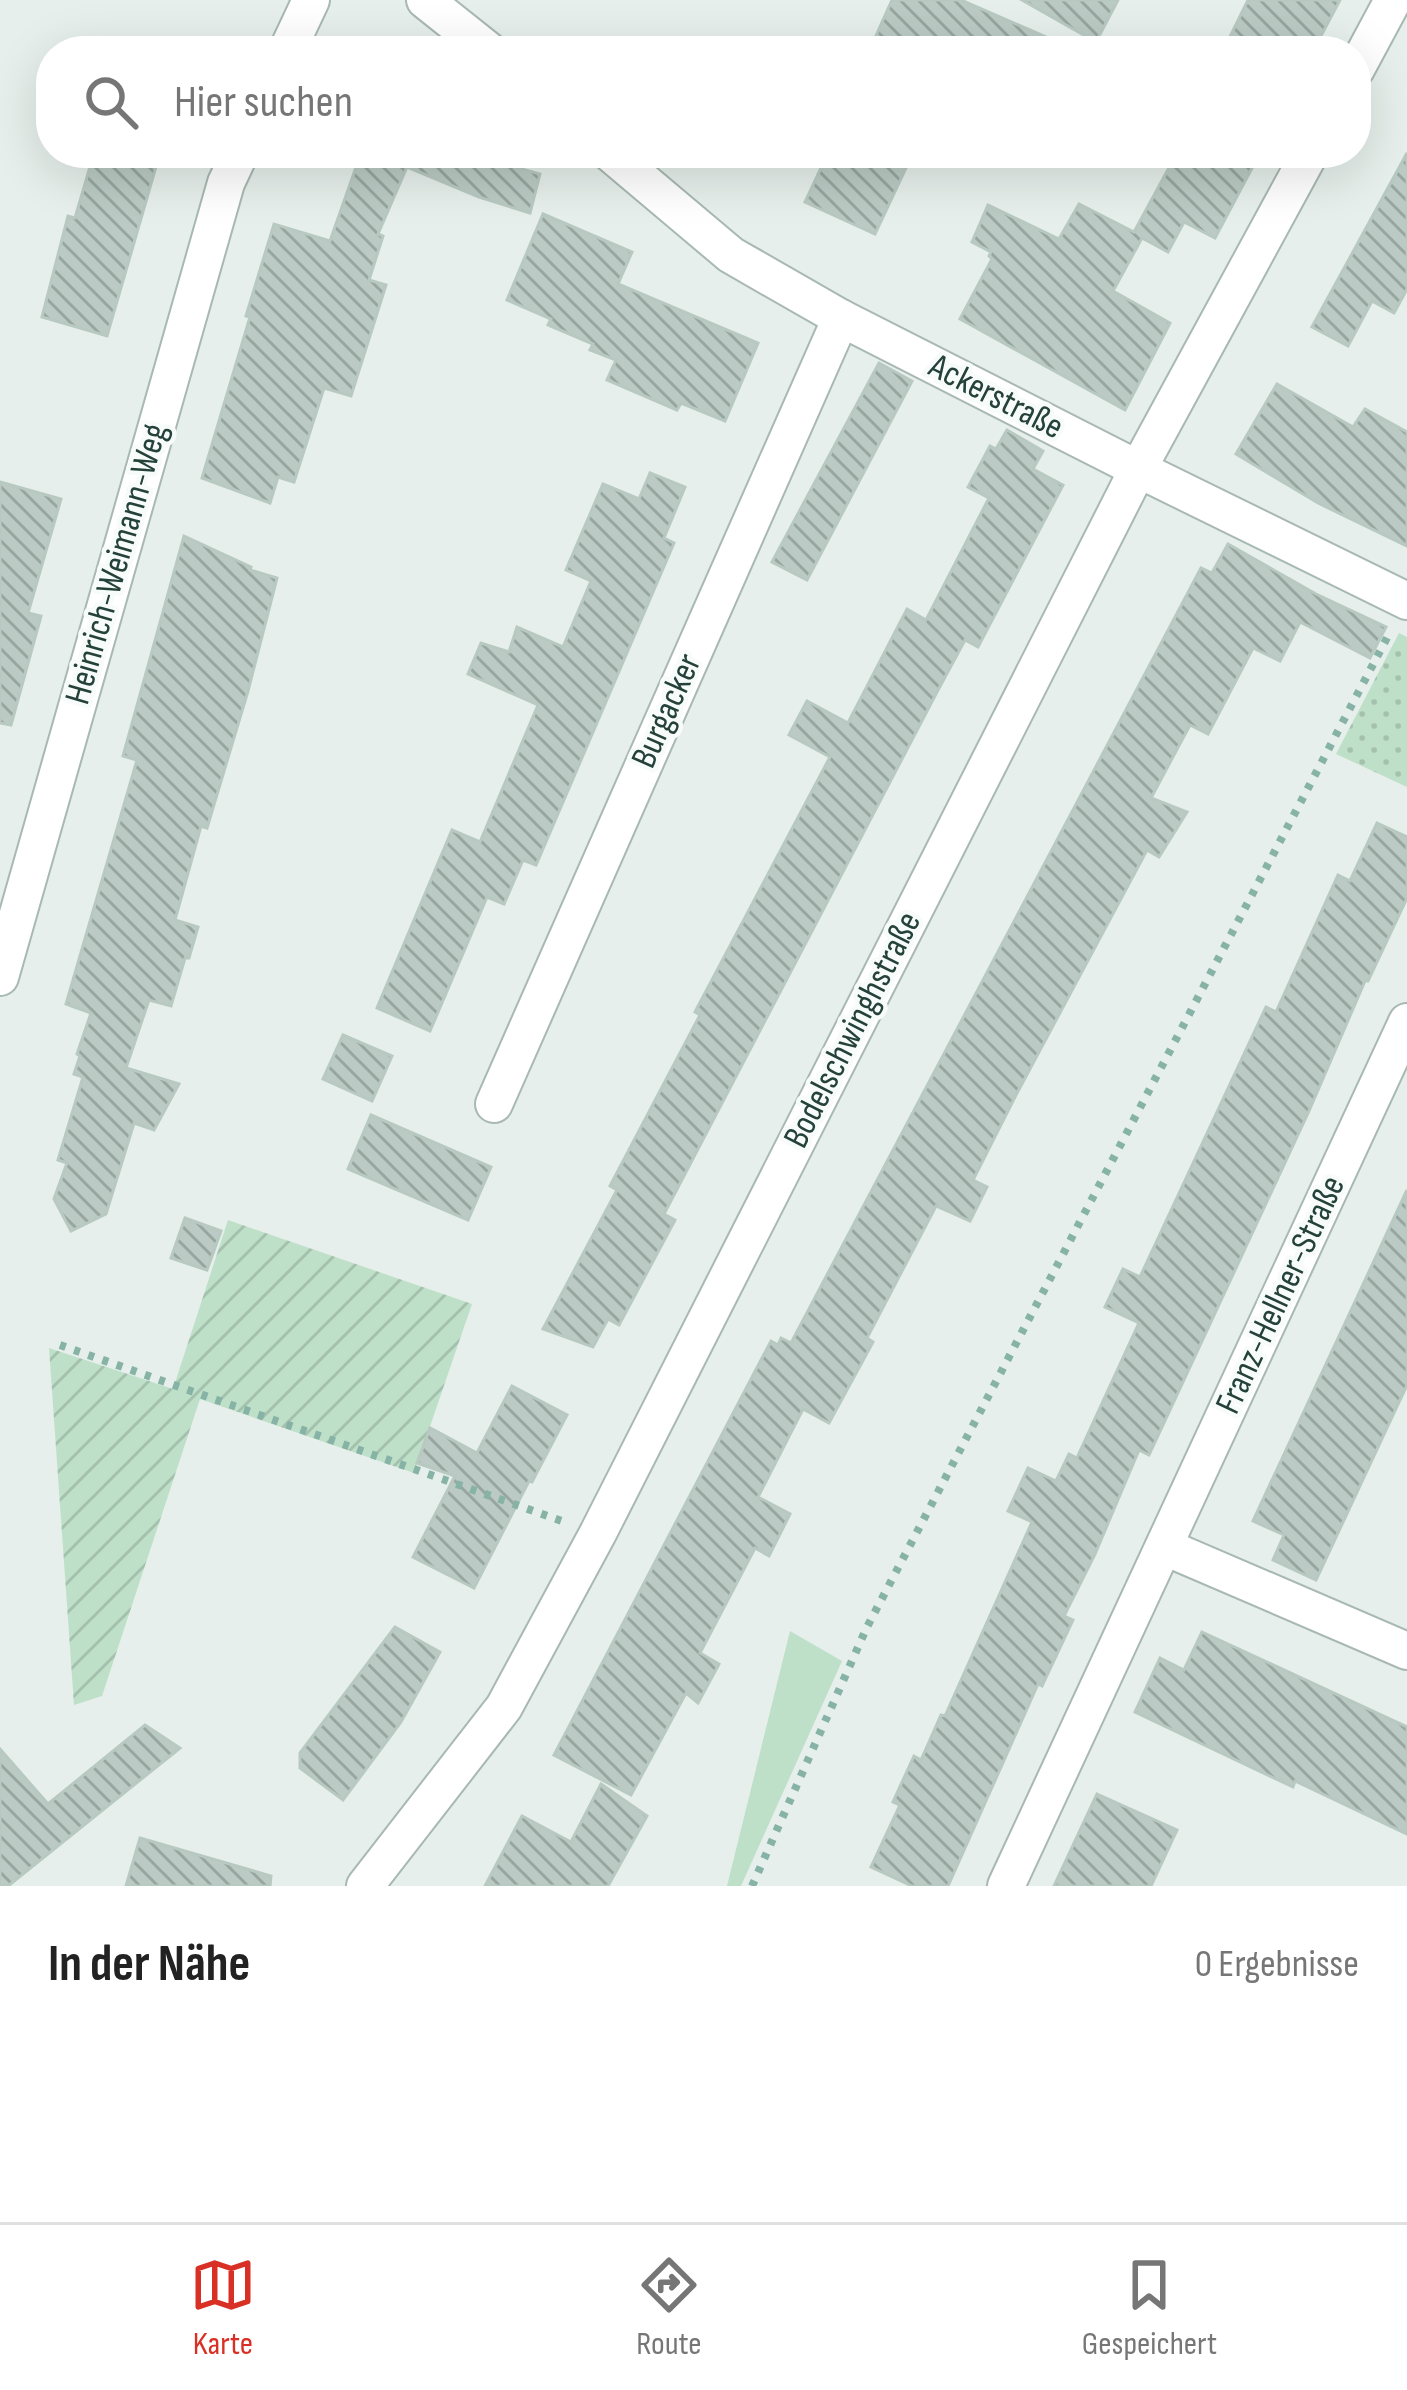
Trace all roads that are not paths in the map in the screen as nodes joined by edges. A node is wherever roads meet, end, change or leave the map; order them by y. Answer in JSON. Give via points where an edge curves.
{"nodes":[{"id":1,"x":311,"y":0,"type":"edge"},
{"id":2,"x":425,"y":0,"type":"edge"},
{"id":3,"x":1394,"y":0,"type":"edge"},
{"id":4,"x":294,"y":36,"type":"edge"},
{"id":5,"x":470,"y":36,"type":"edge"},
{"id":6,"x":1371,"y":42,"type":"edge"},
{"id":7,"x":233,"y":168,"type":"edge"},
{"id":8,"x":628,"y":168,"type":"edge"},
{"id":9,"x":1302,"y":168,"type":"edge"},
{"id":10,"x":841,"y":318,"type":"junction"},
{"id":11,"x":1138,"y":469,"type":"junction"},
{"id":12,"x":1407,"y":601,"type":"edge"},
{"id":13,"x":0,"y":977,"type":"edge"},
{"id":14,"x":1404,"y":1037,"type":"edge"},
{"id":15,"x":494,"y":1104,"type":"dead end"},
{"id":16,"x":1165,"y":1547,"type":"junction"},
{"id":17,"x":1407,"y":1651,"type":"edge"},
{"id":18,"x":365,"y":1886,"type":"edge"},
{"id":19,"x":1006,"y":1886,"type":"edge"}],
"edges":[{"from":1,"to":4,"type":"street"},
{"from":2,"to":5,"type":"street"},
{"from":3,"to":6,"type":"street"},
{"from":7,"to":13,"type":"street","name":"Heinrich-Weimann-Weg"},
{"from":8,"to":10,"type":"street","name":"Ackerstraße","via":[[731,255]]},
{"from":9,"to":11,"type":"street","name":"Bodelschwinghstraße"},
{"from":10,"to":11,"type":"street","name":"Ackerstraße"},
{"from":10,"to":15,"type":"street","name":"Burgacker"},
{"from":11,"to":12,"type":"street","name":"Ackerstraße"},
{"from":11,"to":18,"type":"street","name":"Bodelschwinghstraße","via":[[504,1707]]},
{"from":14,"to":16,"type":"street","name":"Franz-Hellner-Straße"},
{"from":16,"to":17,"type":"street"},
{"from":16,"to":19,"type":"street","name":"Franz-Hellner-Straße"}]}
